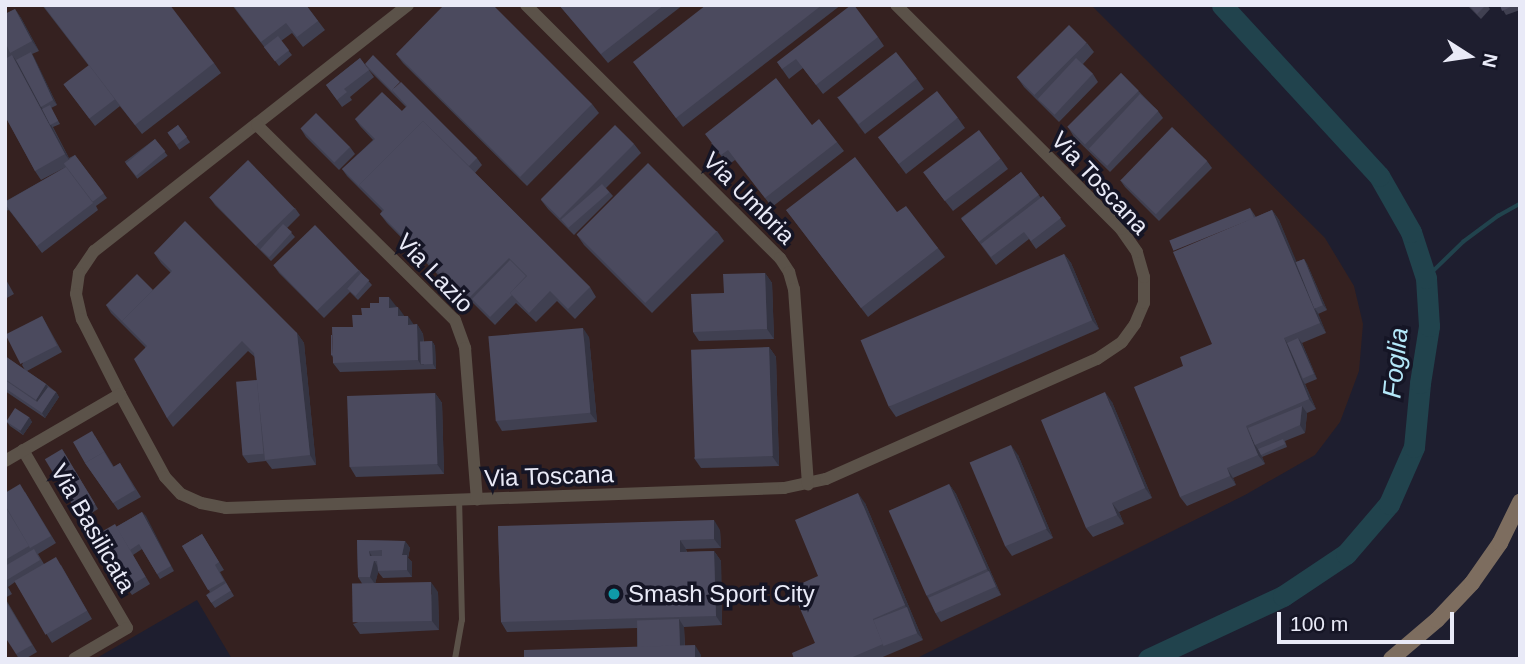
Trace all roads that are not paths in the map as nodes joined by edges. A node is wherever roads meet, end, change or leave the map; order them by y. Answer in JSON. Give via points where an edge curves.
{"nodes":[{"id":1,"x":408,"y":5,"type":"edge"},
{"id":2,"x":526,"y":5,"type":"edge"},
{"id":3,"x":896,"y":5,"type":"edge"},
{"id":4,"x":257,"y":125,"type":"junction"},
{"id":5,"x":120,"y":394,"type":"junction"},
{"id":6,"x":23,"y":450,"type":"junction"},
{"id":7,"x":5,"y":461,"type":"edge"},
{"id":8,"x":808,"y":484,"type":"junction"},
{"id":9,"x":477,"y":500,"type":"junction"},
{"id":10,"x":458,"y":501,"type":"junction"},
{"id":11,"x":1520,"y":502,"type":"edge"},
{"id":12,"x":74,"y":659,"type":"edge"},
{"id":13,"x":455,"y":659,"type":"edge"},
{"id":14,"x":1391,"y":659,"type":"edge"}],
"edges":[{"from":1,"to":4,"type":"street","name":"Via Toscana"},
{"from":2,"to":8,"type":"street","name":"Via Umbria","via":[[789,272]]},
{"from":3,"to":8,"type":"street","name":"Via Toscana","via":[[1121,229],[1137,252],[1144,277],[1144,303],[1122,342],[1097,359]]},
{"from":4,"to":5,"type":"street","name":"Via Toscana","via":[[94,251],[79,273],[76,294],[82,319]]},
{"from":4,"to":9,"type":"street","name":"Via Lazio","via":[[455,320],[466,348]]},
{"from":5,"to":6,"type":"street"},
{"from":5,"to":10,"type":"street","name":"Via Toscana","via":[[165,477],[181,494],[201,503],[226,508]]},
{"from":6,"to":7,"type":"street"},
{"from":6,"to":12,"type":"street","name":"Via Basilicata","via":[[127,628]]},
{"from":8,"to":9,"type":"street","name":"Via Toscana"},
{"from":9,"to":10,"type":"street","name":"Via Toscana"},
{"from":10,"to":13,"type":"lane","via":[[462,621]]},
{"from":11,"to":14,"type":"main road","via":[[1500,543],[1472,583]]}]}
